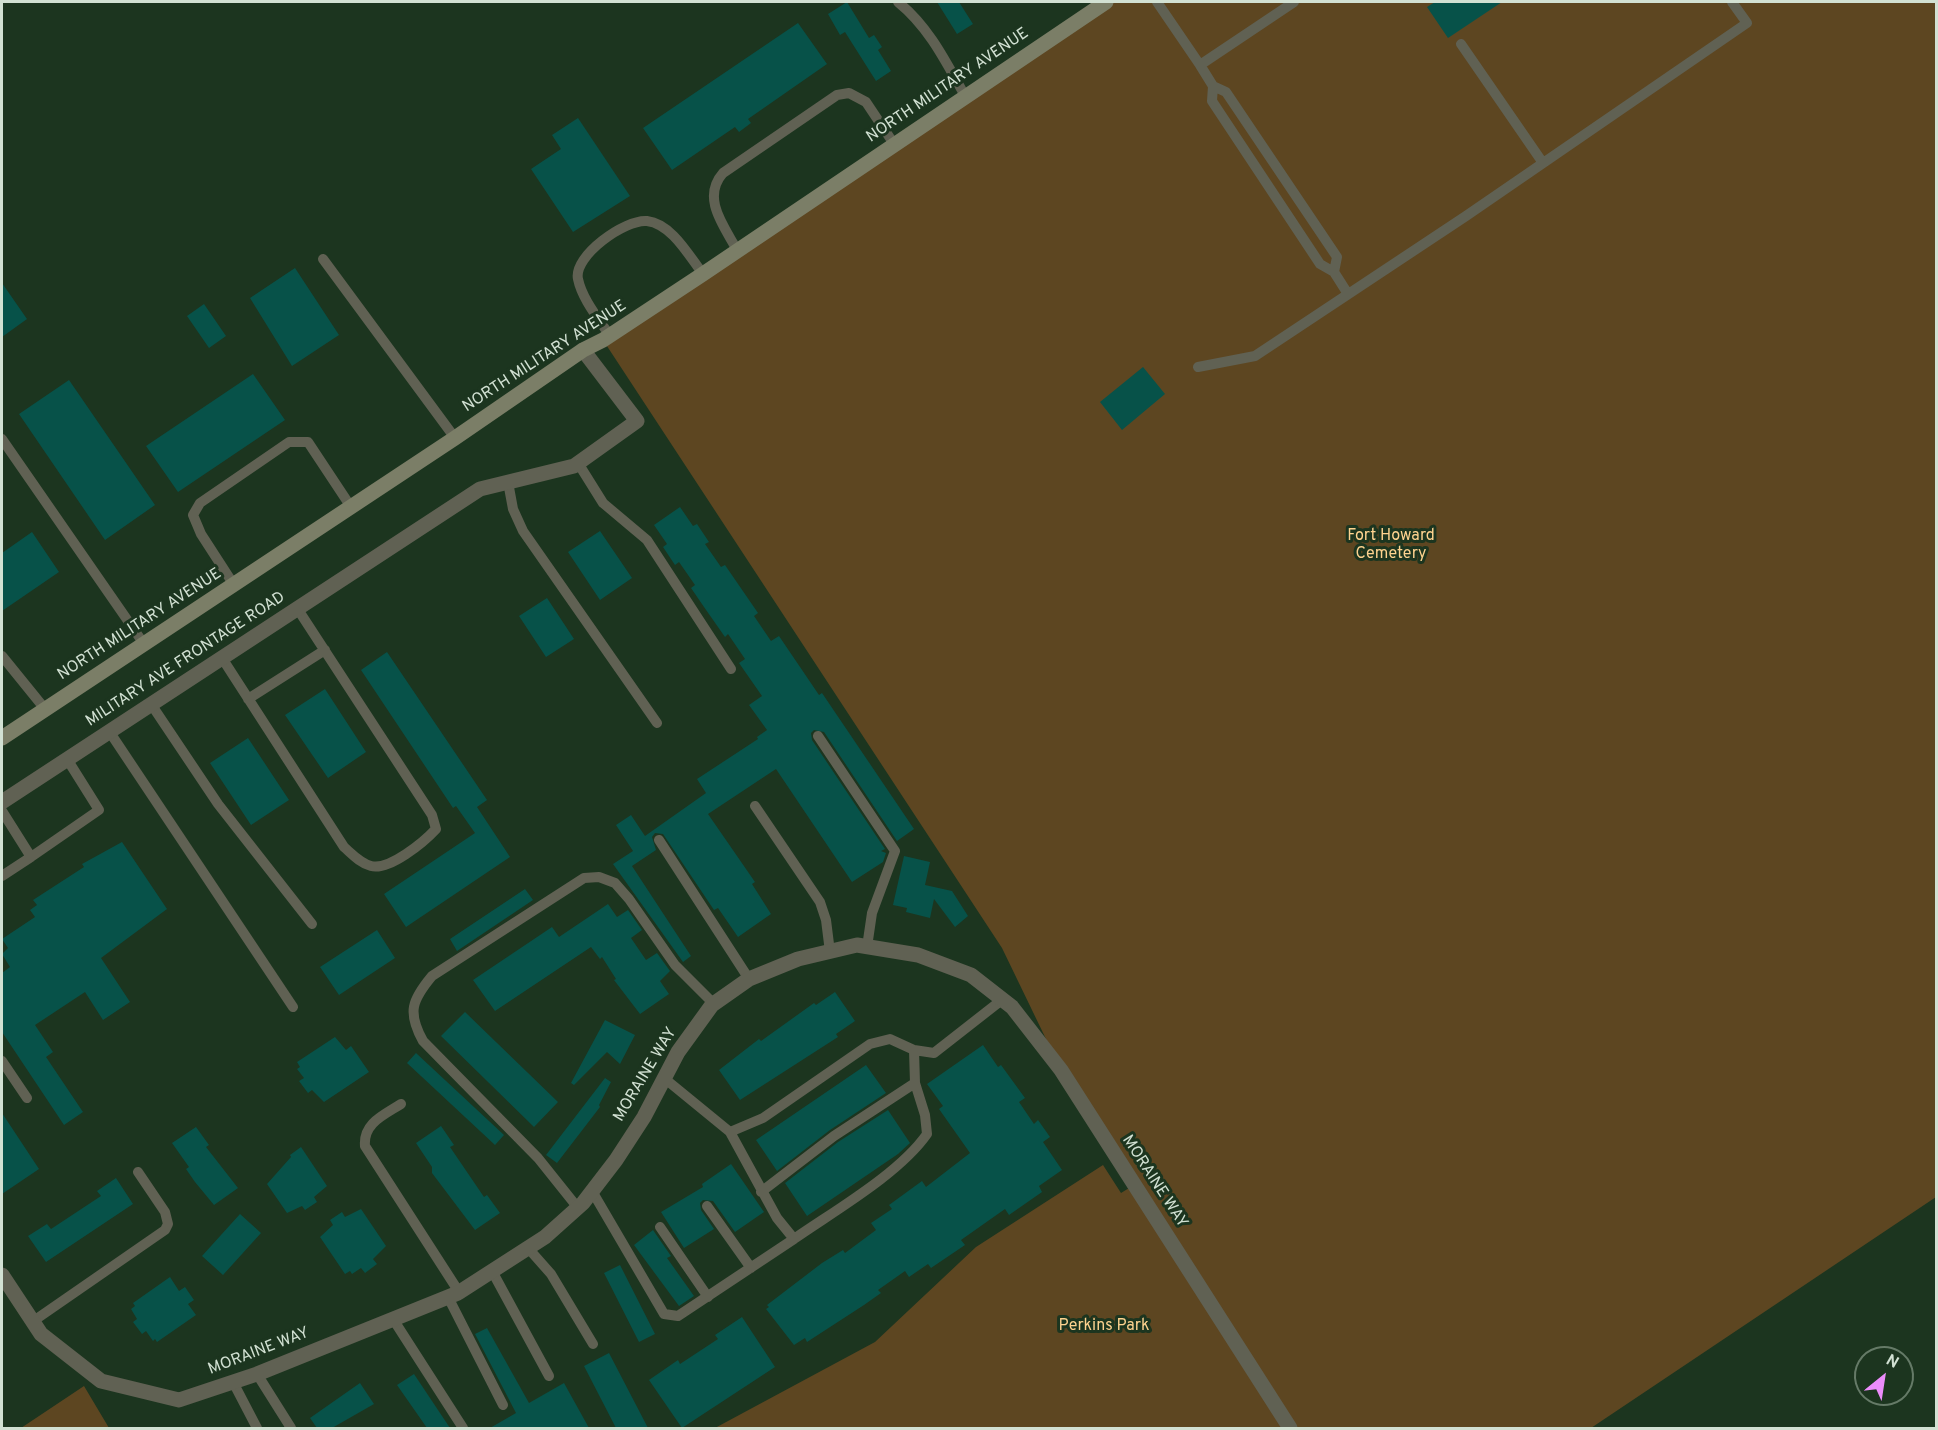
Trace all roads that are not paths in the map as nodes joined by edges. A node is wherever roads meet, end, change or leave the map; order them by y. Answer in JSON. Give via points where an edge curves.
{"nodes":[{"id":1,"x":898,"y":2,"type":"edge"},
{"id":2,"x":1106,"y":2,"type":"edge"},
{"id":3,"x":1157,"y":2,"type":"edge"},
{"id":4,"x":1294,"y":2,"type":"edge"},
{"id":5,"x":1732,"y":2,"type":"edge"},
{"id":6,"x":1461,"y":44,"type":"dead end"},
{"id":7,"x":1200,"y":65,"type":"junction"},
{"id":8,"x":1213,"y":86,"type":"junction"},
{"id":9,"x":965,"y":96,"type":"junction"},
{"id":10,"x":894,"y":144,"type":"junction"},
{"id":11,"x":1543,"y":164,"type":"junction"},
{"id":12,"x":737,"y":250,"type":"junction"},
{"id":13,"x":323,"y":259,"type":"dead end"},
{"id":14,"x":1334,"y":272,"type":"junction"},
{"id":15,"x":703,"y":274,"type":"junction"},
{"id":16,"x":1348,"y":294,"type":"junction"},
{"id":17,"x":610,"y":336,"type":"junction"},
{"id":18,"x":583,"y":350,"type":"junction"},
{"id":19,"x":1198,"y":367,"type":"dead end"},
{"id":20,"x":455,"y":438,"type":"junction"},
{"id":21,"x":2,"y":440,"type":"edge"},
{"id":22,"x":578,"y":463,"type":"junction"},
{"id":23,"x":508,"y":482,"type":"junction"},
{"id":24,"x":351,"y":507,"type":"junction"},
{"id":25,"x":234,"y":585,"type":"junction"},
{"id":26,"x":297,"y":608,"type":"junction"},
{"id":27,"x":144,"y":644,"type":"junction"},
{"id":28,"x":325,"y":650,"type":"junction"},
{"id":29,"x":2,"y":656,"type":"edge"},
{"id":30,"x":222,"y":658,"type":"junction"},
{"id":31,"x":731,"y":669,"type":"dead end"},
{"id":32,"x":248,"y":699,"type":"junction"},
{"id":33,"x":151,"y":704,"type":"junction"},
{"id":34,"x":45,"y":709,"type":"junction"},
{"id":35,"x":657,"y":723,"type":"dead end"},
{"id":36,"x":109,"y":731,"type":"junction"},
{"id":37,"x":818,"y":736,"type":"dead end"},
{"id":38,"x":2,"y":738,"type":"edge"},
{"id":39,"x":67,"y":759,"type":"junction"},
{"id":40,"x":2,"y":802,"type":"edge"},
{"id":41,"x":756,"y":806,"type":"dead end"},
{"id":42,"x":2,"y":811,"type":"edge"},
{"id":43,"x":659,"y":840,"type":"dead end"},
{"id":44,"x":31,"y":857,"type":"junction"},
{"id":45,"x":2,"y":876,"type":"edge"},
{"id":46,"x":312,"y":924,"type":"dead end"},
{"id":47,"x":867,"y":947,"type":"junction"},
{"id":48,"x":830,"y":952,"type":"junction"},
{"id":49,"x":749,"y":979,"type":"junction"},
{"id":50,"x":1003,"y":999,"type":"junction"},
{"id":51,"x":714,"y":1004,"type":"junction"},
{"id":52,"x":293,"y":1007,"type":"dead end"},
{"id":53,"x":914,"y":1050,"type":"junction"},
{"id":54,"x":2,"y":1061,"type":"edge"},
{"id":55,"x":664,"y":1078,"type":"junction"},
{"id":56,"x":915,"y":1083,"type":"junction"},
{"id":57,"x":27,"y":1098,"type":"dead end"},
{"id":58,"x":401,"y":1104,"type":"dead end"},
{"id":59,"x":730,"y":1132,"type":"junction"},
{"id":60,"x":138,"y":1172,"type":"dead end"},
{"id":61,"x":592,"y":1191,"type":"junction"},
{"id":62,"x":761,"y":1192,"type":"junction"},
{"id":63,"x":706,"y":1206,"type":"dead end"},
{"id":64,"x":578,"y":1208,"type":"junction"},
{"id":65,"x":660,"y":1227,"type":"dead end"},
{"id":66,"x":794,"y":1239,"type":"junction"},
{"id":67,"x":528,"y":1248,"type":"junction"},
{"id":68,"x":751,"y":1268,"type":"junction"},
{"id":69,"x":492,"y":1271,"type":"junction"},
{"id":70,"x":2,"y":1275,"type":"edge"},
{"id":71,"x":454,"y":1294,"type":"junction"},
{"id":72,"x":708,"y":1297,"type":"junction"},
{"id":73,"x":393,"y":1319,"type":"junction"},
{"id":74,"x":32,"y":1322,"type":"junction"},
{"id":75,"x":593,"y":1344,"type":"dead end"},
{"id":76,"x":257,"y":1374,"type":"junction"},
{"id":77,"x":549,"y":1376,"type":"dead end"},
{"id":78,"x":233,"y":1382,"type":"junction"},
{"id":79,"x":503,"y":1405,"type":"dead end"},
{"id":80,"x":257,"y":1428,"type":"edge"},
{"id":81,"x":291,"y":1428,"type":"edge"},
{"id":82,"x":463,"y":1428,"type":"edge"},
{"id":83,"x":1290,"y":1428,"type":"edge"}],
"edges":[{"from":1,"to":9,"type":"lane","via":[[917,17]]},
{"from":2,"to":9,"type":"main road","name":"NORTH MILITARY AVENUE"},
{"from":3,"to":7,"type":"lane"},
{"from":4,"to":7,"type":"lane"},
{"from":5,"to":11,"type":"lane","via":[[1747,23]]},
{"from":6,"to":11,"type":"lane"},
{"from":7,"to":8,"type":"lane"},
{"from":8,"to":14,"type":"lane","via":[[1212,101],[1320,264]]},
{"from":8,"to":14,"type":"lane","via":[[1226,92],[1337,257]]},
{"from":9,"to":10,"type":"main road","name":"NORTH MILITARY AVENUE"},
{"from":10,"to":12,"type":"main road","name":"NORTH MILITARY AVENUE"},
{"from":10,"to":12,"type":"lane","via":[[866,102],[849,93],[837,95],[717,180],[714,204]]},
{"from":11,"to":16,"type":"lane"},
{"from":12,"to":15,"type":"main road","name":"NORTH MILITARY AVENUE"},
{"from":13,"to":20,"type":"lane"},
{"from":14,"to":16,"type":"lane"},
{"from":15,"to":17,"type":"main road","name":"NORTH MILITARY AVENUE"},
{"from":15,"to":17,"type":"lane","via":[[662,227],[646,221],[628,225],[579,263],[577,278],[583,293]]},
{"from":16,"to":19,"type":"lane","via":[[1255,356]]},
{"from":17,"to":18,"type":"main road","name":"NORTH MILITARY AVENUE"},
{"from":18,"to":20,"type":"main road","name":"NORTH MILITARY AVENUE"},
{"from":18,"to":22,"type":"street","via":[[637,421]]},
{"from":20,"to":24,"type":"main road","name":"NORTH MILITARY AVENUE"},
{"from":21,"to":27,"type":"lane"},
{"from":22,"to":23,"type":"street","name":"MILITARY AVE FRONTAGE ROAD"},
{"from":22,"to":31,"type":"lane","via":[[603,503],[647,540]]},
{"from":23,"to":26,"type":"street","name":"MILITARY AVE FRONTAGE ROAD","via":[[480,489]]},
{"from":23,"to":35,"type":"lane","via":[[513,509],[523,531]]},
{"from":24,"to":25,"type":"main road","name":"NORTH MILITARY AVENUE"},
{"from":24,"to":25,"type":"lane","via":[[308,442],[289,442],[200,503],[193,515]]},
{"from":25,"to":27,"type":"main road","name":"NORTH MILITARY AVENUE"},
{"from":26,"to":28,"type":"lane"},
{"from":26,"to":30,"type":"street","name":"MILITARY AVE FRONTAGE ROAD"},
{"from":27,"to":34,"type":"main road","name":"NORTH MILITARY AVENUE"},
{"from":28,"to":32,"type":"lane"},
{"from":28,"to":32,"type":"lane","via":[[432,815],[436,829],[423,842],[385,866],[372,867],[357,859],[344,846]]},
{"from":29,"to":34,"type":"lane"},
{"from":30,"to":32,"type":"lane"},
{"from":30,"to":33,"type":"street","name":"MILITARY AVE FRONTAGE ROAD"},
{"from":33,"to":36,"type":"street","name":"MILITARY AVE FRONTAGE ROAD"},
{"from":33,"to":46,"type":"lane","via":[[218,804]]},
{"from":34,"to":38,"type":"main road","name":"NORTH MILITARY AVENUE"},
{"from":36,"to":39,"type":"street","name":"MILITARY AVE FRONTAGE ROAD"},
{"from":36,"to":52,"type":"lane"},
{"from":37,"to":47,"type":"lane","via":[[895,851],[872,913]]},
{"from":39,"to":40,"type":"street","name":"MILITARY AVE FRONTAGE ROAD"},
{"from":39,"to":44,"type":"lane","via":[[99,810]]},
{"from":41,"to":48,"type":"lane","via":[[820,902]]},
{"from":42,"to":44,"type":"lane"},
{"from":43,"to":49,"type":"lane"},
{"from":44,"to":45,"type":"lane"},
{"from":47,"to":48,"type":"street","name":"MORAINE WAY","via":[[857,945]]},
{"from":47,"to":50,"type":"street","name":"MORAINE WAY","via":[[918,955],[971,975]]},
{"from":48,"to":49,"type":"street","name":"MORAINE WAY","via":[[798,959]]},
{"from":49,"to":51,"type":"street","name":"MORAINE WAY"},
{"from":50,"to":53,"type":"lane","via":[[934,1053]]},
{"from":50,"to":83,"type":"street","name":"MORAINE WAY","via":[[1061,1070]]},
{"from":51,"to":55,"type":"street","name":"MORAINE WAY"},
{"from":51,"to":64,"type":"lane","via":[[675,965],[629,898],[615,883],[599,877],[584,878],[432,976],[418,992],[413,1008],[415,1026],[423,1041],[538,1158]]},
{"from":53,"to":56,"type":"lane"},
{"from":53,"to":59,"type":"lane","via":[[890,1039],[870,1044],[763,1118]]},
{"from":54,"to":57,"type":"lane"},
{"from":55,"to":59,"type":"lane"},
{"from":55,"to":61,"type":"street","name":"MORAINE WAY","via":[[644,1117]]},
{"from":56,"to":62,"type":"lane","via":[[834,1136]]},
{"from":56,"to":66,"type":"lane","via":[[927,1134],[919,1145],[889,1172]]},
{"from":58,"to":71,"type":"lane","via":[[372,1123],[364,1134],[365,1146]]},
{"from":59,"to":62,"type":"lane"},
{"from":60,"to":74,"type":"lane","via":[[165,1212],[165,1230]]},
{"from":61,"to":64,"type":"street","name":"MORAINE WAY"},
{"from":61,"to":72,"type":"lane","via":[[664,1314],[678,1316]]},
{"from":62,"to":66,"type":"lane"},
{"from":63,"to":68,"type":"lane"},
{"from":64,"to":67,"type":"street","name":"MORAINE WAY"},
{"from":65,"to":72,"type":"lane"},
{"from":66,"to":68,"type":"lane"},
{"from":67,"to":69,"type":"street","name":"MORAINE WAY"},
{"from":67,"to":75,"type":"lane","via":[[551,1274]]},
{"from":68,"to":72,"type":"lane"},
{"from":69,"to":71,"type":"street","name":"MORAINE WAY"},
{"from":69,"to":77,"type":"lane"},
{"from":70,"to":74,"type":"street"},
{"from":71,"to":73,"type":"street","name":"MORAINE WAY"},
{"from":71,"to":79,"type":"lane"},
{"from":73,"to":76,"type":"street","name":"MORAINE WAY"},
{"from":73,"to":82,"type":"lane"},
{"from":74,"to":78,"type":"street","name":"MORAINE WAY","via":[[41,1334],[101,1381],[179,1400]]},
{"from":76,"to":78,"type":"street","name":"MORAINE WAY"},
{"from":76,"to":81,"type":"lane"},
{"from":78,"to":80,"type":"lane"}]}
